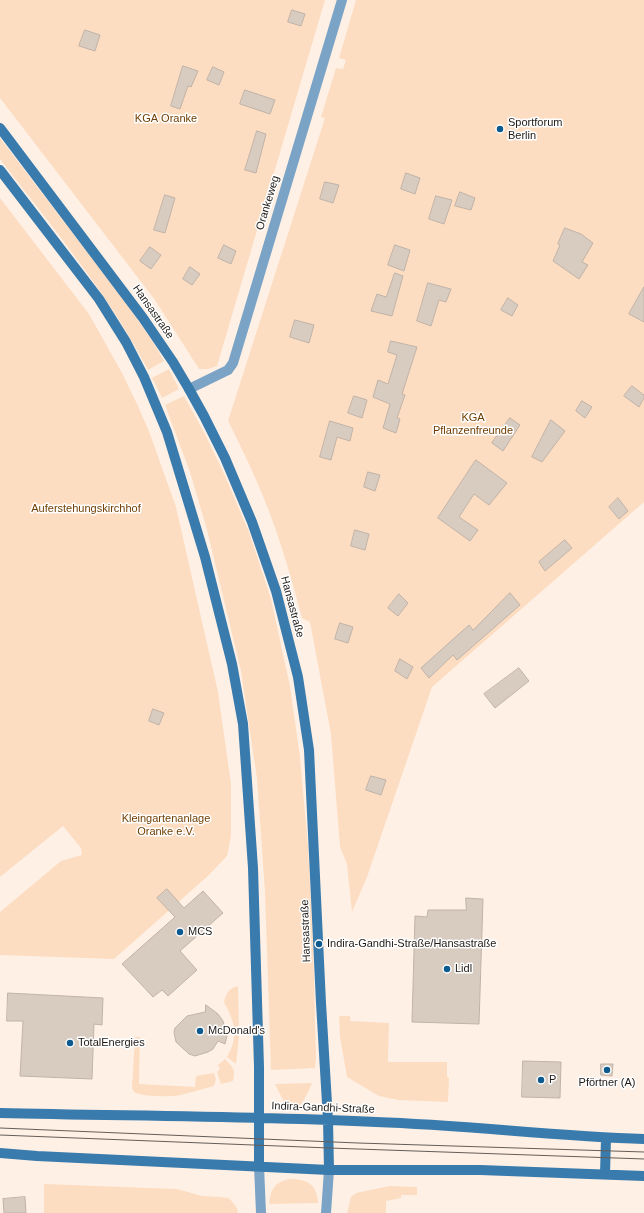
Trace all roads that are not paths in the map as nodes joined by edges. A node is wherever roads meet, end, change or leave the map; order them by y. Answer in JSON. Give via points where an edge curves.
{"nodes":[{"id":1,"x":342,"y":0,"type":"edge"},
{"id":2,"x":0,"y":128,"type":"edge"},
{"id":3,"x":0,"y":170,"type":"edge"},
{"id":4,"x":189,"y":389,"type":"junction"},
{"id":5,"x":0,"y":1114,"type":"edge"},
{"id":6,"x":259,"y":1118,"type":"junction"},
{"id":7,"x":328,"y":1120,"type":"junction"},
{"id":8,"x":606,"y":1138,"type":"junction"},
{"id":9,"x":644,"y":1139,"type":"edge"},
{"id":10,"x":0,"y":1152,"type":"edge"},
{"id":11,"x":259,"y":1166,"type":"junction"},
{"id":12,"x":329,"y":1170,"type":"junction"},
{"id":13,"x":605,"y":1174,"type":"junction"},
{"id":14,"x":644,"y":1176,"type":"edge"},
{"id":15,"x":261,"y":1213,"type":"edge"},
{"id":16,"x":326,"y":1213,"type":"edge"}],
"edges":[{"from":1,"to":4,"type":"street","name":"Orankeweg","via":[[233,363],[228,370]]},
{"from":2,"to":4,"type":"main road","name":"Hansastraße","via":[[143,318]]},
{"from":3,"to":6,"type":"main road","via":[[99,299],[126,342],[167,432],[205,557],[232,664],[243,724],[253,868]]},
{"from":4,"to":7,"type":"main road","name":"Hansastraße","via":[[225,458],[252,522],[276,591],[298,677],[309,750]]},
{"from":5,"to":6,"type":"main road","name":"Indira-Gandhi-Straße"},
{"from":6,"to":7,"type":"main road","name":"Indira-Gandhi-Straße"},
{"from":6,"to":11,"type":"main road"},
{"from":7,"to":8,"type":"main road","name":"Indira-Gandhi-Straße","via":[[464,1126]]},
{"from":7,"to":12,"type":"main road","name":"Hansastraße"},
{"from":8,"to":9,"type":"main road","name":"Indira-Gandhi-Straße"},
{"from":8,"to":13,"type":"main road"},
{"from":10,"to":11,"type":"main road","via":[[36,1156]]},
{"from":11,"to":12,"type":"main road"},
{"from":11,"to":15,"type":"street"},
{"from":12,"to":13,"type":"main road","via":[[480,1170]]},
{"from":12,"to":16,"type":"street"},
{"from":13,"to":14,"type":"main road"}]}
